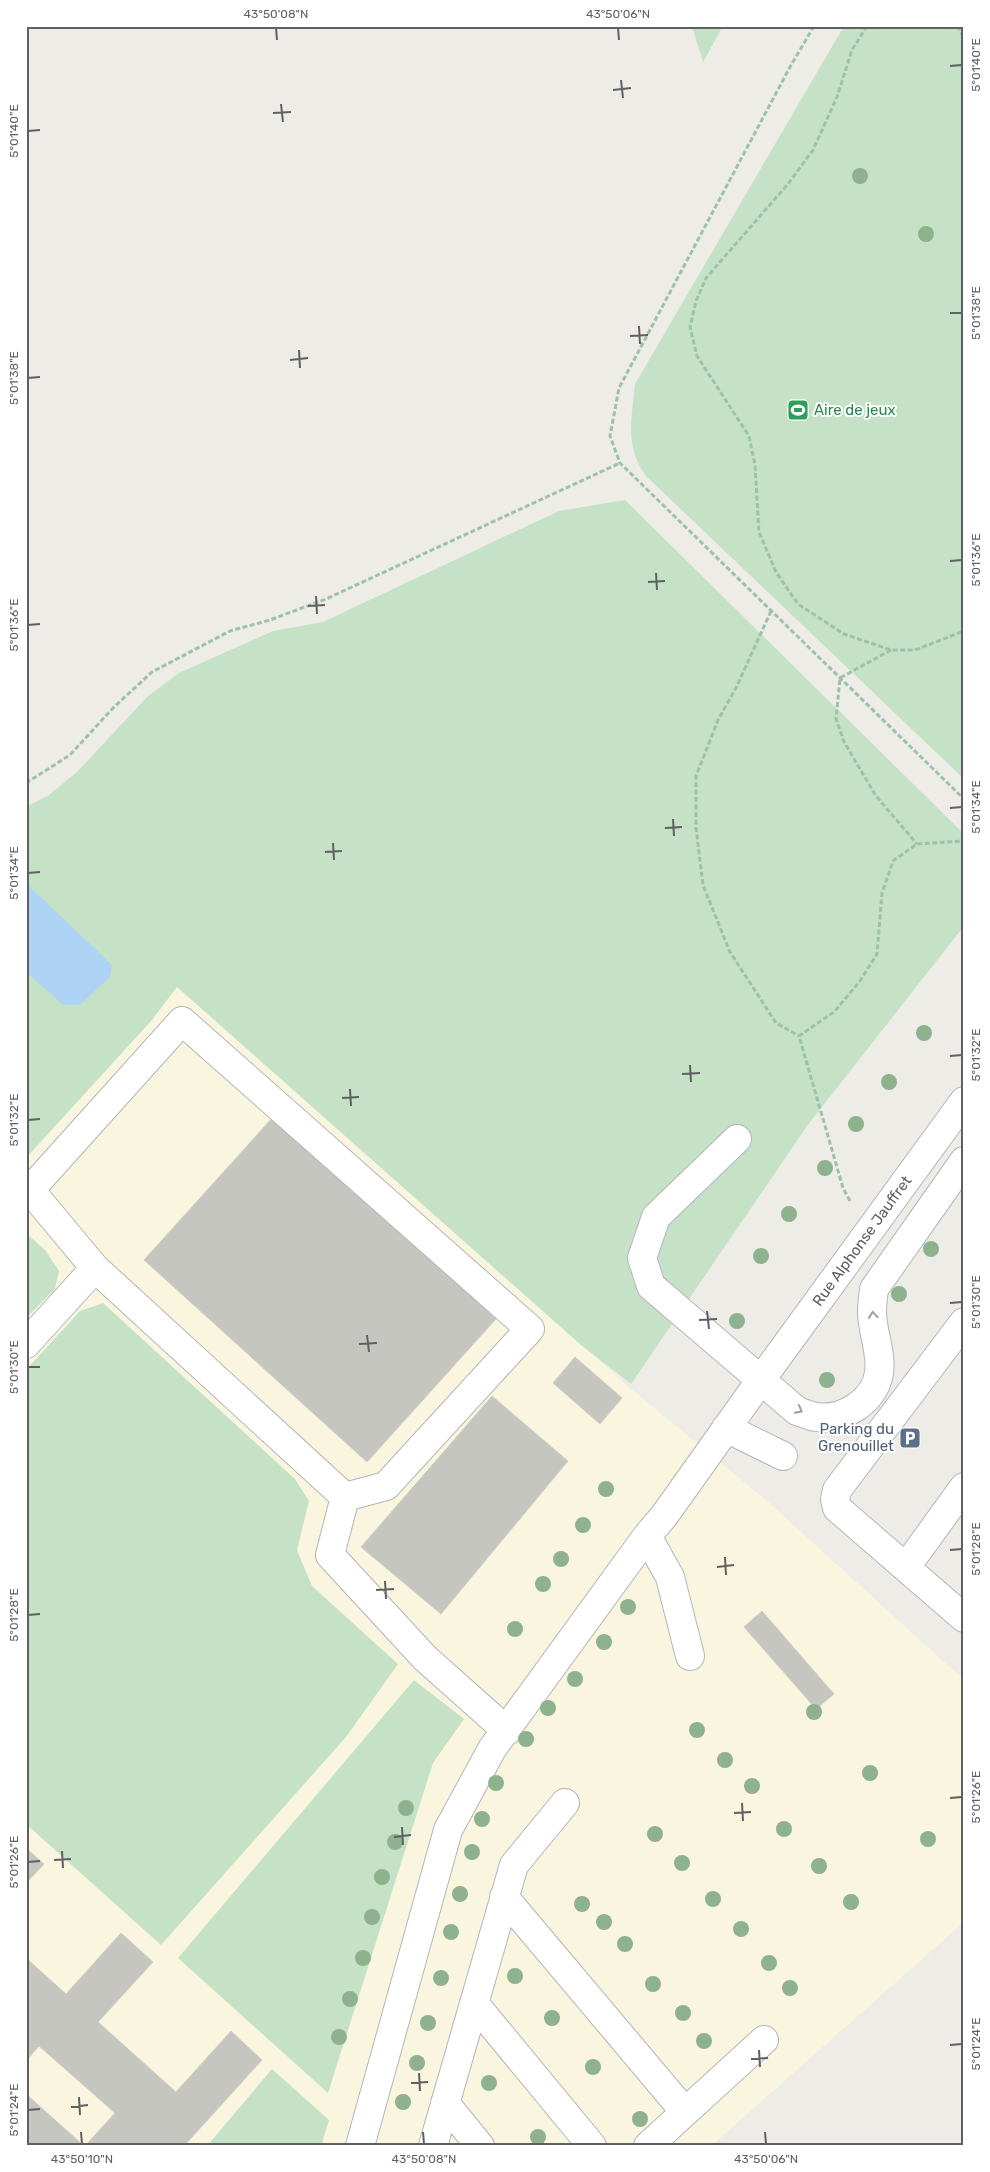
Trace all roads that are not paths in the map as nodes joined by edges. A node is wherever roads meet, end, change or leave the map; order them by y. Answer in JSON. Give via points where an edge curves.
{"nodes":[{"id":1,"x":964,"y":1101,"type":"edge"},
{"id":2,"x":737,"y":1139,"type":"dead end"},
{"id":3,"x":964,"y":1161,"type":"edge"},
{"id":4,"x":95,"y":1268,"type":"junction"},
{"id":5,"x":964,"y":1322,"type":"edge"},
{"id":6,"x":26,"y":1344,"type":"edge"},
{"id":7,"x":760,"y":1381,"type":"junction"},
{"id":8,"x":854,"y":1409,"type":"junction"},
{"id":9,"x":726,"y":1428,"type":"junction"},
{"id":10,"x":881,"y":1431,"type":"junction"},
{"id":11,"x":783,"y":1456,"type":"dead end"},
{"id":12,"x":964,"y":1487,"type":"edge"},
{"id":13,"x":345,"y":1497,"type":"junction"},
{"id":14,"x":647,"y":1536,"type":"junction"},
{"id":15,"x":906,"y":1567,"type":"junction"},
{"id":16,"x":964,"y":1618,"type":"edge"},
{"id":17,"x":690,"y":1656,"type":"dead end"},
{"id":18,"x":507,"y":1731,"type":"junction"},
{"id":19,"x":565,"y":1803,"type":"dead end"},
{"id":20,"x":504,"y":1897,"type":"junction"},
{"id":21,"x":474,"y":2003,"type":"junction"},
{"id":22,"x":764,"y":2040,"type":"dead end"},
{"id":23,"x":445,"y":2103,"type":"junction"},
{"id":24,"x":685,"y":2112,"type":"junction"},
{"id":25,"x":360,"y":2146,"type":"edge"},
{"id":26,"x":433,"y":2146,"type":"edge"},
{"id":27,"x":480,"y":2146,"type":"edge"},
{"id":28,"x":592,"y":2146,"type":"edge"},
{"id":29,"x":648,"y":2146,"type":"edge"}],
"edges":[{"from":1,"to":7,"type":"street","name":"Rue Alphonse Jauffret"},
{"from":2,"to":7,"type":"street","via":[[656,1217],[642,1258],[651,1286]]},
{"from":8,"to":3,"type":"street","one_way":true,"via":[[872,1392],[879,1373],[872,1313],[874,1289]]},
{"from":4,"to":6,"type":"street"},
{"from":4,"to":13,"type":"street"},
{"from":4,"to":13,"type":"street","via":[[30,1190],[182,1021],[530,1329],[386,1486]]},
{"from":5,"to":10,"type":"street"},
{"from":7,"to":8,"type":"street","one_way":true,"via":[[798,1411],[816,1417],[838,1416]]},
{"from":7,"to":9,"type":"street","name":"Rue Alphonse Jauffret"},
{"from":8,"to":10,"type":"street"},
{"from":9,"to":11,"type":"street"},
{"from":9,"to":14,"type":"street","name":"Rue Alphonse Jauffret"},
{"from":10,"to":15,"type":"street","via":[[837,1490],[835,1499],[838,1508]]},
{"from":12,"to":15,"type":"street"},
{"from":13,"to":18,"type":"street","via":[[330,1555],[425,1658]]},
{"from":14,"to":17,"type":"street","via":[[670,1577]]},
{"from":14,"to":18,"type":"street","name":"Rue Alphonse Jauffret"},
{"from":15,"to":16,"type":"street"},
{"from":18,"to":25,"type":"street","name":"Rue Alphonse Jauffret","via":[[492,1749],[448,1830]]},
{"from":19,"to":20,"type":"street","via":[[514,1865]]},
{"from":20,"to":21,"type":"street"},
{"from":20,"to":24,"type":"street"},
{"from":21,"to":23,"type":"street"},
{"from":21,"to":28,"type":"street"},
{"from":22,"to":24,"type":"street"},
{"from":23,"to":26,"type":"street"},
{"from":23,"to":27,"type":"street"},
{"from":24,"to":29,"type":"street"}]}
